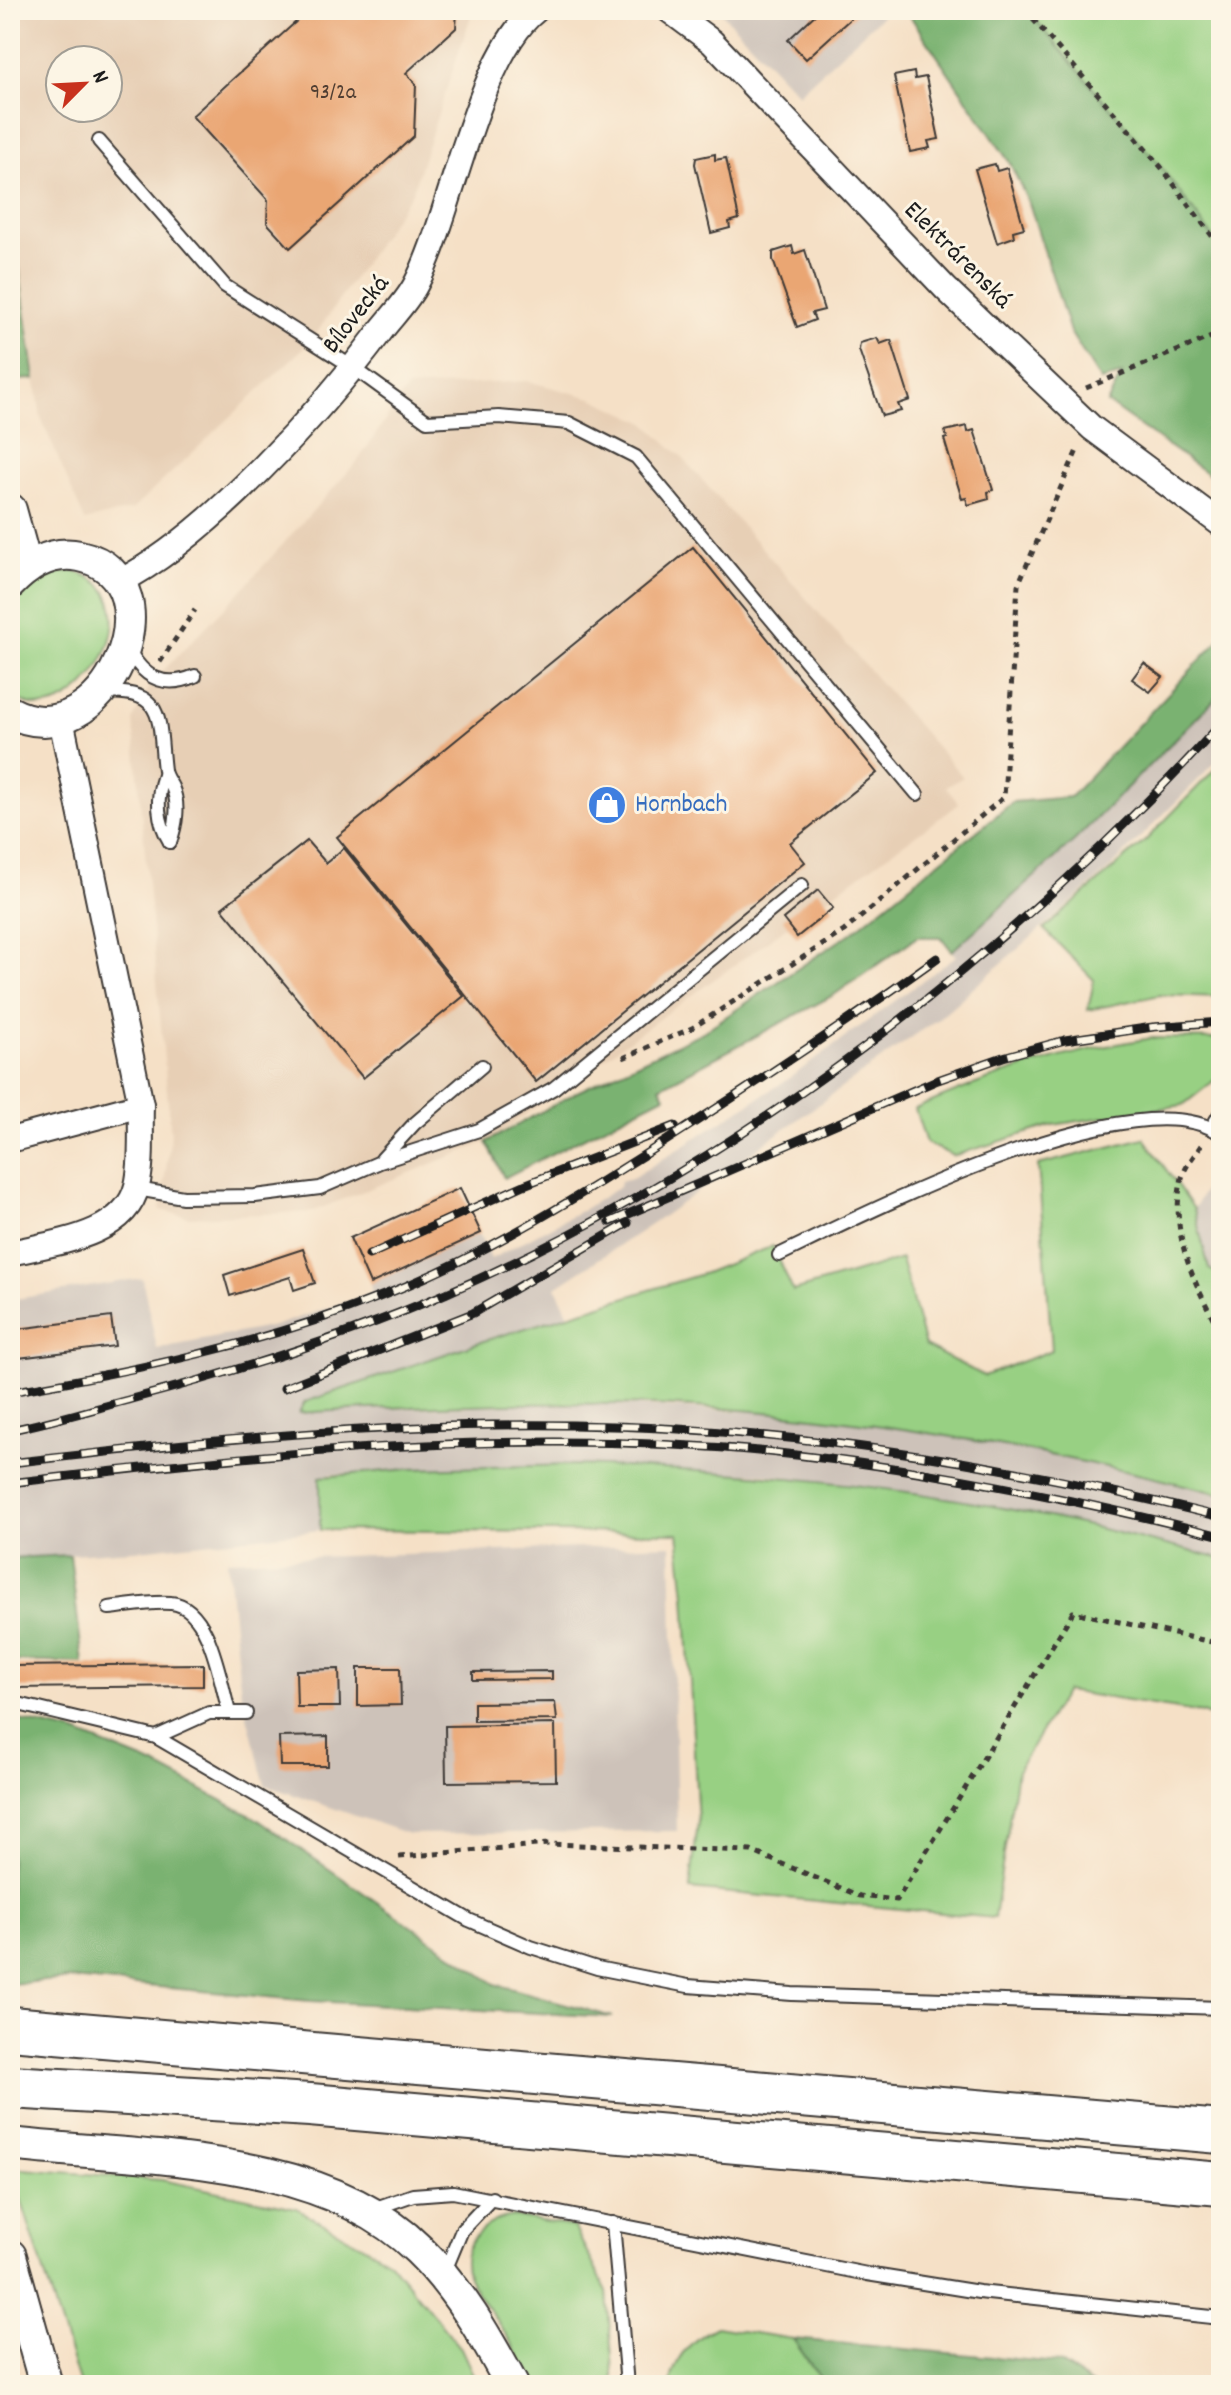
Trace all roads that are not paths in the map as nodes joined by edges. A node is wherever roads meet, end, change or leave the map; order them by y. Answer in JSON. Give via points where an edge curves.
{"nodes":[{"id":1,"x":536,"y":10,"type":"edge"},
{"id":2,"x":669,"y":10,"type":"edge"},
{"id":3,"x":99,"y":141,"type":"dead end"},
{"id":4,"x":354,"y":368,"type":"junction"},
{"id":5,"x":10,"y":510,"type":"edge"},
{"id":6,"x":1221,"y":524,"type":"edge"},
{"id":7,"x":18,"y":576,"type":"edge"},
{"id":8,"x":119,"y":582,"type":"junction"},
{"id":9,"x":126,"y":643,"type":"junction"},
{"id":10,"x":195,"y":676,"type":"dead end"},
{"id":11,"x":99,"y":694,"type":"junction"},
{"id":12,"x":10,"y":712,"type":"edge"},
{"id":13,"x":61,"y":719,"type":"junction"},
{"id":14,"x":917,"y":794,"type":"dead end"},
{"id":15,"x":170,"y":842,"type":"dead end"},
{"id":16,"x":802,"y":885,"type":"dead end"},
{"id":17,"x":482,"y":1066,"type":"dead end"},
{"id":18,"x":141,"y":1105,"type":"junction"},
{"id":19,"x":1221,"y":1112,"type":"edge"},
{"id":20,"x":1216,"y":1130,"type":"edge"},
{"id":21,"x":10,"y":1140,"type":"edge"},
{"id":22,"x":380,"y":1162,"type":"junction"},
{"id":23,"x":137,"y":1189,"type":"junction"},
{"id":24,"x":10,"y":1253,"type":"edge"},
{"id":25,"x":779,"y":1255,"type":"dead end"},
{"id":26,"x":109,"y":1608,"type":"dead end"},
{"id":27,"x":10,"y":1702,"type":"edge"},
{"id":28,"x":229,"y":1712,"type":"junction"},
{"id":29,"x":246,"y":1713,"type":"dead end"},
{"id":30,"x":156,"y":1737,"type":"junction"},
{"id":31,"x":1221,"y":2008,"type":"edge"},
{"id":32,"x":10,"y":2028,"type":"edge"},
{"id":33,"x":10,"y":2087,"type":"edge"},
{"id":34,"x":1221,"y":2132,"type":"edge"},
{"id":35,"x":10,"y":2144,"type":"edge"},
{"id":36,"x":1221,"y":2184,"type":"edge"},
{"id":37,"x":492,"y":2198,"type":"junction"},
{"id":38,"x":368,"y":2211,"type":"junction"},
{"id":39,"x":613,"y":2223,"type":"junction"},
{"id":40,"x":10,"y":2256,"type":"edge"},
{"id":41,"x":444,"y":2276,"type":"junction"},
{"id":42,"x":1221,"y":2318,"type":"edge"},
{"id":43,"x":46,"y":2385,"type":"edge"},
{"id":44,"x":512,"y":2385,"type":"edge"},
{"id":45,"x":627,"y":2385,"type":"edge"}],
"edges":[{"from":1,"to":4,"type":"street","name":"Bílovecká","via":[[520,23],[496,70],[416,285]]},
{"from":2,"to":6,"type":"street","name":"Elektrárenská","via":[[712,42],[946,289],[1092,428]]},
{"from":3,"to":4,"type":"lane","via":[[225,286]]},
{"from":4,"to":8,"type":"street","name":"Bílovecká","via":[[241,488],[155,564]]},
{"from":4,"to":14,"type":"lane","via":[[427,421],[499,417],[569,423],[636,457]]},
{"from":5,"to":7,"type":"main road"},
{"from":7,"to":8,"type":"street","via":[[48,557],[74,555],[99,563]]},
{"from":8,"to":9,"type":"street","via":[[129,606]]},
{"from":9,"to":10,"type":"lane","via":[[150,677],[165,683]]},
{"from":9,"to":11,"type":"street"},
{"from":11,"to":13,"type":"street"},
{"from":11,"to":15,"type":"lane","via":[[131,694],[149,704],[162,723],[164,775],[158,791],[161,828]]},
{"from":12,"to":13,"type":"street","via":[[31,721]]},
{"from":13,"to":18,"type":"street"},
{"from":16,"to":22,"type":"lane","via":[[554,1088],[479,1130]]},
{"from":17,"to":22,"type":"lane","via":[[414,1124]]},
{"from":18,"to":21,"type":"street"},
{"from":18,"to":23,"type":"street"},
{"from":19,"to":20,"type":"lane"},
{"from":20,"to":25,"type":"lane","via":[[1182,1122],[1145,1122],[1060,1136],[921,1188]]},
{"from":22,"to":23,"type":"lane","via":[[320,1188],[255,1196],[178,1197]]},
{"from":23,"to":24,"type":"street","via":[[117,1217],[83,1236]]},
{"from":26,"to":28,"type":"lane","via":[[172,1603],[191,1609],[207,1637]]},
{"from":27,"to":30,"type":"lane"},
{"from":28,"to":29,"type":"lane"},
{"from":28,"to":30,"type":"lane","via":[[209,1713]]},
{"from":30,"to":31,"type":"lane","via":[[469,1920],[597,1968],[688,1986],[792,1994]]},
{"from":32,"to":34,"type":"highway"},
{"from":33,"to":36,"type":"highway","via":[[310,2105]]},
{"from":35,"to":38,"type":"main road","via":[[256,2173]]},
{"from":37,"to":38,"type":"lane","via":[[432,2192]]},
{"from":37,"to":39,"type":"lane"},
{"from":37,"to":41,"type":"lane","via":[[462,2230]]},
{"from":38,"to":41,"type":"main road"},
{"from":39,"to":42,"type":"lane","via":[[979,2292]]},
{"from":39,"to":45,"type":"lane"},
{"from":40,"to":43,"type":"main road"},
{"from":41,"to":44,"type":"main road"}]}
